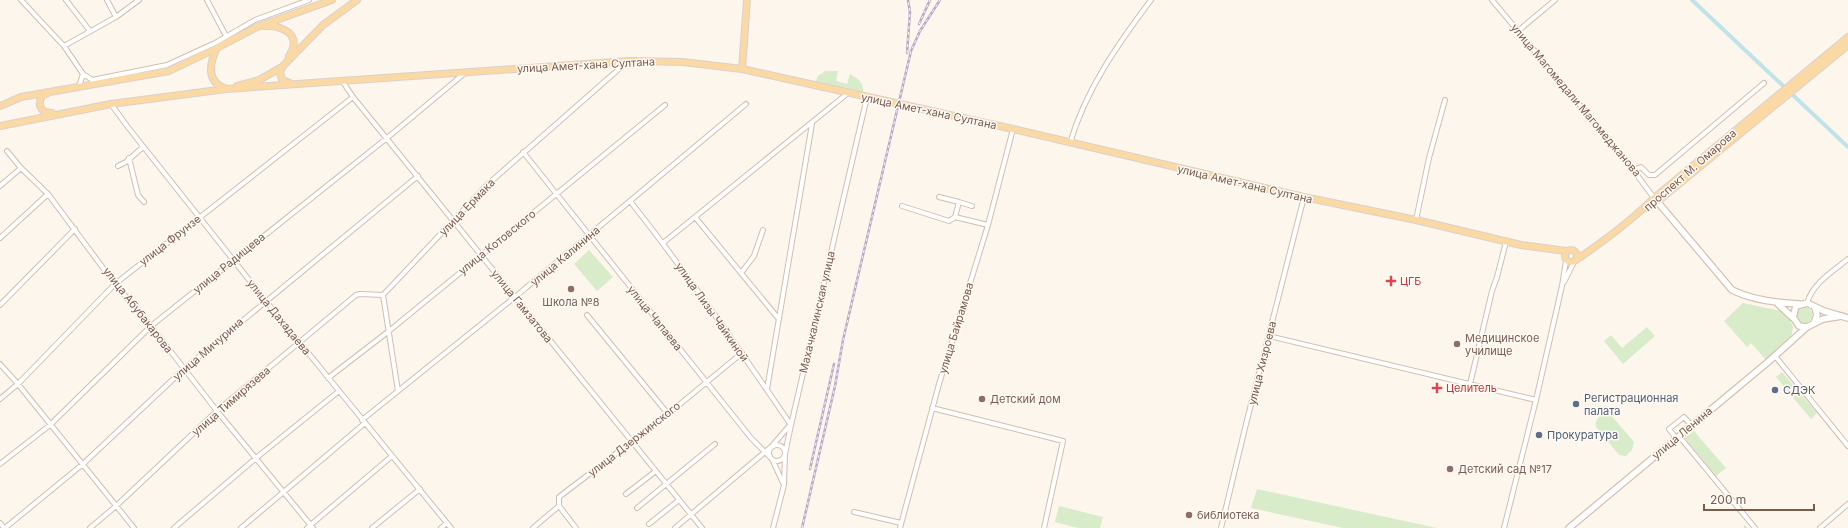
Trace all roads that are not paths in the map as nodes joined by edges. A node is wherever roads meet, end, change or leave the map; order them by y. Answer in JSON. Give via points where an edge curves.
{"nodes":[{"id":1,"x":21,"y":0,"type":"edge"},
{"id":2,"x":66,"y":0,"type":"edge"},
{"id":3,"x":107,"y":0,"type":"edge"},
{"id":4,"x":139,"y":0,"type":"edge"},
{"id":5,"x":207,"y":0,"type":"edge"},
{"id":6,"x":309,"y":0,"type":"edge"},
{"id":7,"x":332,"y":0,"type":"edge"},
{"id":8,"x":357,"y":0,"type":"edge"},
{"id":9,"x":748,"y":0,"type":"edge"},
{"id":10,"x":1151,"y":0,"type":"edge"},
{"id":11,"x":1492,"y":0,"type":"edge"},
{"id":12,"x":1555,"y":0,"type":"edge"},
{"id":13,"x":116,"y":17,"type":"junction"},
{"id":14,"x":257,"y":27,"type":"junction"},
{"id":15,"x":90,"y":31,"type":"junction"},
{"id":16,"x":1518,"y":31,"type":"junction"},
{"id":17,"x":226,"y":36,"type":"junction"},
{"id":18,"x":1848,"y":37,"type":"edge"},
{"id":19,"x":1848,"y":45,"type":"edge"},
{"id":20,"x":64,"y":46,"type":"junction"},
{"id":21,"x":217,"y":48,"type":"junction"},
{"id":22,"x":629,"y":61,"type":"junction"},
{"id":23,"x":282,"y":67,"type":"junction"},
{"id":24,"x":742,"y":69,"type":"junction"},
{"id":25,"x":466,"y":72,"type":"junction"},
{"id":26,"x":83,"y":74,"type":"junction"},
{"id":27,"x":94,"y":82,"type":"junction"},
{"id":28,"x":343,"y":82,"type":"junction"},
{"id":29,"x":1764,"y":83,"type":"dead end"},
{"id":30,"x":298,"y":84,"type":"junction"},
{"id":31,"x":79,"y":86,"type":"junction"},
{"id":32,"x":1791,"y":88,"type":"junction"},
{"id":33,"x":226,"y":89,"type":"junction"},
{"id":34,"x":53,"y":91,"type":"junction"},
{"id":35,"x":848,"y":93,"type":"junction"},
{"id":36,"x":353,"y":97,"type":"junction"},
{"id":37,"x":867,"y":97,"type":"junction"},
{"id":38,"x":1445,"y":100,"type":"dead end"},
{"id":39,"x":111,"y":104,"type":"junction"},
{"id":40,"x":746,"y":104,"type":"dead end"},
{"id":41,"x":665,"y":105,"type":"dead end"},
{"id":42,"x":0,"y":106,"type":"edge"},
{"id":43,"x":59,"y":113,"type":"junction"},
{"id":44,"x":812,"y":124,"type":"junction"},
{"id":45,"x":0,"y":126,"type":"edge"},
{"id":46,"x":1013,"y":129,"type":"junction"},
{"id":47,"x":387,"y":138,"type":"junction"},
{"id":48,"x":1070,"y":143,"type":"junction"},
{"id":49,"x":143,"y":146,"type":"junction"},
{"id":50,"x":7,"y":151,"type":"dead end"},
{"id":51,"x":523,"y":152,"type":"junction"},
{"id":52,"x":130,"y":158,"type":"junction"},
{"id":53,"x":118,"y":166,"type":"dead end"},
{"id":54,"x":20,"y":168,"type":"junction"},
{"id":55,"x":1634,"y":170,"type":"junction"},
{"id":56,"x":418,"y":176,"type":"junction"},
{"id":57,"x":0,"y":186,"type":"edge"},
{"id":58,"x":48,"y":194,"type":"junction"},
{"id":59,"x":555,"y":195,"type":"junction"},
{"id":60,"x":939,"y":197,"type":"dead end"},
{"id":61,"x":1304,"y":197,"type":"junction"},
{"id":62,"x":1656,"y":200,"type":"junction"},
{"id":63,"x":144,"y":202,"type":"dead end"},
{"id":64,"x":630,"y":202,"type":"junction"},
{"id":65,"x":959,"y":202,"type":"junction"},
{"id":66,"x":902,"y":206,"type":"dead end"},
{"id":67,"x":972,"y":206,"type":"dead end"},
{"id":68,"x":199,"y":217,"type":"junction"},
{"id":69,"x":695,"y":217,"type":"junction"},
{"id":70,"x":955,"y":217,"type":"junction"},
{"id":71,"x":453,"y":220,"type":"junction"},
{"id":72,"x":1416,"y":220,"type":"junction"},
{"id":73,"x":988,"y":225,"type":"junction"},
{"id":74,"x":76,"y":229,"type":"junction"},
{"id":75,"x":764,"y":230,"type":"dead end"},
{"id":76,"x":588,"y":236,"type":"junction"},
{"id":77,"x":0,"y":238,"type":"edge"},
{"id":78,"x":1506,"y":242,"type":"junction"},
{"id":79,"x":663,"y":243,"type":"junction"},
{"id":80,"x":1593,"y":248,"type":"junction"},
{"id":81,"x":1550,"y":250,"type":"junction"},
{"id":82,"x":1566,"y":251,"type":"junction"},
{"id":83,"x":1574,"y":251,"type":"junction"},
{"id":84,"x":481,"y":255,"type":"junction"},
{"id":85,"x":1848,"y":259,"type":"edge"},
{"id":86,"x":233,"y":260,"type":"junction"},
{"id":87,"x":1565,"y":260,"type":"junction"},
{"id":88,"x":1575,"y":261,"type":"junction"},
{"id":89,"x":741,"y":273,"type":"junction"},
{"id":90,"x":115,"y":284,"type":"junction"},
{"id":91,"x":1562,"y":286,"type":"junction"},
{"id":92,"x":383,"y":295,"type":"junction"},
{"id":93,"x":515,"y":297,"type":"junction"},
{"id":94,"x":265,"y":300,"type":"junction"},
{"id":95,"x":1776,"y":302,"type":"junction"},
{"id":96,"x":1807,"y":303,"type":"junction"},
{"id":97,"x":1799,"y":304,"type":"junction"},
{"id":98,"x":0,"y":305,"type":"edge"},
{"id":99,"x":1815,"y":308,"type":"junction"},
{"id":100,"x":587,"y":315,"type":"dead end"},
{"id":101,"x":1793,"y":317,"type":"junction"},
{"id":102,"x":1845,"y":317,"type":"edge"},
{"id":103,"x":778,"y":318,"type":"junction"},
{"id":104,"x":1814,"y":323,"type":"junction"},
{"id":105,"x":1796,"y":324,"type":"junction"},
{"id":106,"x":151,"y":326,"type":"junction"},
{"id":107,"x":1807,"y":327,"type":"junction"},
{"id":108,"x":388,"y":331,"type":"junction"},
{"id":109,"x":1269,"y":336,"type":"junction"},
{"id":110,"x":1796,"y":338,"type":"junction"},
{"id":111,"x":299,"y":341,"type":"junction"},
{"id":112,"x":742,"y":353,"type":"junction"},
{"id":113,"x":1775,"y":356,"type":"junction"},
{"id":114,"x":0,"y":364,"type":"edge"},
{"id":115,"x":184,"y":369,"type":"junction"},
{"id":116,"x":328,"y":378,"type":"junction"},
{"id":117,"x":707,"y":383,"type":"junction"},
{"id":118,"x":18,"y":384,"type":"junction"},
{"id":119,"x":1470,"y":384,"type":"junction"},
{"id":120,"x":767,"y":390,"type":"junction"},
{"id":121,"x":339,"y":391,"type":"junction"},
{"id":122,"x":398,"y":391,"type":"junction"},
{"id":123,"x":0,"y":399,"type":"edge"},
{"id":124,"x":1536,"y":400,"type":"junction"},
{"id":125,"x":932,"y":408,"type":"junction"},
{"id":126,"x":217,"y":411,"type":"junction"},
{"id":127,"x":668,"y":414,"type":"junction"},
{"id":128,"x":364,"y":422,"type":"junction"},
{"id":129,"x":50,"y":425,"type":"junction"},
{"id":130,"x":791,"y":425,"type":"junction"},
{"id":131,"x":1691,"y":425,"type":"junction"},
{"id":132,"x":1678,"y":437,"type":"junction"},
{"id":133,"x":632,"y":442,"type":"junction"},
{"id":134,"x":715,"y":444,"type":"dead end"},
{"id":135,"x":772,"y":446,"type":"junction"},
{"id":136,"x":1848,"y":446,"type":"edge"},
{"id":137,"x":764,"y":452,"type":"junction"},
{"id":138,"x":785,"y":454,"type":"junction"},
{"id":139,"x":392,"y":456,"type":"junction"},
{"id":140,"x":256,"y":458,"type":"junction"},
{"id":141,"x":772,"y":460,"type":"junction"},
{"id":142,"x":0,"y":464,"type":"edge"},
{"id":143,"x":83,"y":464,"type":"junction"},
{"id":144,"x":656,"y":471,"type":"junction"},
{"id":145,"x":667,"y":484,"type":"junction"},
{"id":146,"x":784,"y":485,"type":"junction"},
{"id":147,"x":420,"y":489,"type":"junction"},
{"id":148,"x":284,"y":492,"type":"junction"},
{"id":149,"x":626,"y":494,"type":"dead end"},
{"id":150,"x":679,"y":500,"type":"junction"},
{"id":151,"x":1848,"y":504,"type":"edge"},
{"id":152,"x":116,"y":506,"type":"junction"},
{"id":153,"x":559,"y":506,"type":"junction"},
{"id":154,"x":637,"y":508,"type":"dead end"},
{"id":155,"x":854,"y":512,"type":"dead end"},
{"id":156,"x":692,"y":514,"type":"junction"},
{"id":157,"x":0,"y":523,"type":"edge"},
{"id":158,"x":447,"y":523,"type":"junction"},
{"id":159,"x":1751,"y":523,"type":"junction"},
{"id":160,"x":649,"y":524,"type":"dead end"},
{"id":161,"x":901,"y":526,"type":"edge"},
{"id":162,"x":310,"y":527,"type":"edge"},
{"id":163,"x":1746,"y":527,"type":"dead end"},
{"id":164,"x":5,"y":528,"type":"edge"},
{"id":165,"x":90,"y":528,"type":"edge"},
{"id":166,"x":134,"y":528,"type":"edge"},
{"id":167,"x":174,"y":528,"type":"edge"},
{"id":168,"x":241,"y":528,"type":"edge"},
{"id":169,"x":372,"y":528,"type":"edge"},
{"id":170,"x":441,"y":528,"type":"edge"},
{"id":171,"x":451,"y":528,"type":"edge"},
{"id":172,"x":533,"y":528,"type":"edge"},
{"id":173,"x":576,"y":528,"type":"edge"},
{"id":174,"x":674,"y":528,"type":"edge"},
{"id":175,"x":702,"y":528,"type":"edge"},
{"id":176,"x":773,"y":528,"type":"edge"},
{"id":177,"x":1044,"y":528,"type":"edge"},
{"id":178,"x":1221,"y":528,"type":"edge"},
{"id":179,"x":1504,"y":528,"type":"edge"},
{"id":180,"x":1569,"y":528,"type":"edge"},
{"id":181,"x":1756,"y":528,"type":"edge"},
{"id":182,"x":1820,"y":528,"type":"edge"}],
"edges":[{"from":1,"to":20,"type":"street"},
{"from":2,"to":15,"type":"street"},
{"from":3,"to":13,"type":"street"},
{"from":4,"to":13,"type":"street"},
{"from":5,"to":17,"type":"street"},
{"from":6,"to":17,"type":"street","via":[[255,20]]},
{"from":7,"to":14,"type":"main road"},
{"from":8,"to":23,"type":"main road","via":[[323,25]]},
{"from":9,"to":24,"type":"main road"},
{"from":10,"to":48,"type":"street","via":[[1120,40],[1099,75],[1077,120]]},
{"from":11,"to":16,"type":"street","name":"улица Магомедали Магомеджановa"},
{"from":12,"to":16,"type":"street"},
{"from":13,"to":15,"type":"street"},
{"from":14,"to":21,"type":"main road"},
{"from":14,"to":23,"type":"main road","via":[[279,27],[292,36],[292,52]]},
{"from":15,"to":20,"type":"street"},
{"from":16,"to":55,"type":"street","name":"улица Магомедали Магомеджановa"},
{"from":17,"to":27,"type":"street","via":[[167,65]]},
{"from":18,"to":32,"type":"main road","name":"проспект М. Омарова"},
{"from":19,"to":32,"type":"main road","name":"проспект М. Омарова"},
{"from":20,"to":26,"type":"street"},
{"from":21,"to":27,"type":"main road","via":[[169,71]]},
{"from":21,"to":33,"type":"main road","via":[[211,75],[213,81]]},
{"from":22,"to":24,"type":"main road","name":"улица Амет-хана Султана","via":[[683,62]]},
{"from":22,"to":25,"type":"main road","name":"улица Амет-хана Султана"},
{"from":22,"to":51,"type":"street","name":"улица Ермака"},
{"from":23,"to":30,"type":"main road","via":[[282,80]]},
{"from":23,"to":33,"type":"main road","via":[[259,80]]},
{"from":24,"to":35,"type":"main road","name":"улица Амет-хана Султана"},
{"from":25,"to":28,"type":"main road","name":"улица Амет-хана Султана"},
{"from":25,"to":47,"type":"street","name":"улица Радищева"},
{"from":26,"to":27,"type":"street"},
{"from":26,"to":31,"type":"street"},
{"from":27,"to":31,"type":"main road"},
{"from":28,"to":30,"type":"main road","name":"улица Амет-хана Султана"},
{"from":28,"to":36,"type":"street","name":"улица Гамзатова"},
{"from":29,"to":55,"type":"street","via":[[1655,175],[1649,176],[1641,167]]},
{"from":30,"to":33,"type":"main road","name":"улица Амет-хана Султана"},
{"from":31,"to":34,"type":"main road"},
{"from":32,"to":62,"type":"main road","name":"проспект М. Омарова"},
{"from":33,"to":39,"type":"main road"},
{"from":34,"to":42,"type":"main road","via":[[21,97]]},
{"from":34,"to":43,"type":"main road","via":[[42,96],[39,106],[46,113]]},
{"from":35,"to":37,"type":"main road","name":"улица Амет-хана Султана"},
{"from":35,"to":44,"type":"street"},
{"from":36,"to":47,"type":"street","name":"улица Гамзатова"},
{"from":36,"to":68,"type":"street","name":"улица Фрунзе"},
{"from":37,"to":46,"type":"main road","name":"улица Амет-хана Султана"},
{"from":37,"to":130,"type":"street","name":"Махачкалинская улица"},
{"from":38,"to":72,"type":"street"},
{"from":39,"to":43,"type":"main road"},
{"from":39,"to":49,"type":"street","name":"улица Дахадаева"},
{"from":40,"to":64,"type":"street","name":"улица Калинина"},
{"from":41,"to":59,"type":"street","name":"улица Котовского"},
{"from":43,"to":45,"type":"main road"},
{"from":44,"to":69,"type":"street"},
{"from":44,"to":103,"type":"street"},
{"from":46,"to":48,"type":"main road","name":"улица Амет-хана Султана"},
{"from":46,"to":73,"type":"street","name":"улица Байрамова"},
{"from":47,"to":56,"type":"street","name":"улица Гамзатова"},
{"from":47,"to":86,"type":"street","name":"улица Радищева"},
{"from":48,"to":61,"type":"main road","name":"улица Амет-хана Султана"},
{"from":49,"to":52,"type":"street"},
{"from":49,"to":68,"type":"street","name":"улица Дахадаева"},
{"from":50,"to":54,"type":"street","name":"улица Абубакарова"},
{"from":51,"to":59,"type":"street","name":"улица Чапаева"},
{"from":51,"to":71,"type":"street","name":"улица Ермака"},
{"from":52,"to":53,"type":"street"},
{"from":52,"to":63,"type":"street","via":[[138,195]]},
{"from":54,"to":57,"type":"street"},
{"from":54,"to":58,"type":"street","name":"улица Абубакарова"},
{"from":55,"to":62,"type":"street","name":"улица Магомедали Магомеджановa"},
{"from":56,"to":71,"type":"street","name":"улица Гамзатова"},
{"from":56,"to":94,"type":"street","name":"улица Мичурина"},
{"from":58,"to":74,"type":"street","name":"улица Абубакарова"},
{"from":58,"to":77,"type":"street"},
{"from":59,"to":76,"type":"street","name":"улица Чапаева"},
{"from":59,"to":84,"type":"street","name":"улица Котовского"},
{"from":60,"to":65,"type":"street"},
{"from":61,"to":72,"type":"main road","name":"улица Амет-хана Султана"},
{"from":61,"to":109,"type":"street","name":"улица Хизроева"},
{"from":62,"to":80,"type":"main road","name":"проспект М. Омарова","via":[[1603,243]]},
{"from":62,"to":95,"type":"main road","via":[[1728,287],[1744,296]]},
{"from":64,"to":76,"type":"street","name":"улица Калинина"},
{"from":64,"to":79,"type":"street","name":"улица Лизы Чайкиной"},
{"from":65,"to":67,"type":"street"},
{"from":65,"to":70,"type":"street"},
{"from":66,"to":70,"type":"street","via":[[949,221]]},
{"from":68,"to":86,"type":"street","name":"улица Дахадаева"},
{"from":68,"to":90,"type":"street","name":"улица Фрунзе"},
{"from":69,"to":79,"type":"street"},
{"from":69,"to":89,"type":"street"},
{"from":70,"to":73,"type":"street"},
{"from":71,"to":84,"type":"street","name":"улица Гамзатова"},
{"from":71,"to":92,"type":"street","name":"улица Ермака"},
{"from":72,"to":78,"type":"main road","name":"улица Амет-хана Султана"},
{"from":73,"to":125,"type":"street","name":"улица Байрамова"},
{"from":74,"to":90,"type":"street","name":"улица Абубакарова"},
{"from":74,"to":98,"type":"street"},
{"from":75,"to":89,"type":"street","via":[[754,256]]},
{"from":76,"to":93,"type":"street","name":"улица Калинина"},
{"from":76,"to":117,"type":"street","name":"улица Чапаева"},
{"from":78,"to":81,"type":"main road","name":"улица Амет-хана Султана"},
{"from":78,"to":119,"type":"street"},
{"from":79,"to":112,"type":"street","name":"улица Лизы Чайкиной"},
{"from":80,"to":83,"type":"main road"},
{"from":80,"to":88,"type":"main road","name":"проспект М. Омарова"},
{"from":81,"to":82,"type":"main road"},
{"from":81,"to":87,"type":"main road"},
{"from":82,"to":83,"type":"main road"},
{"from":82,"to":87,"type":"main road"},
{"from":83,"to":88,"type":"main road","via":[[1577,256]]},
{"from":84,"to":93,"type":"street","name":"улица Гамзатова"},
{"from":84,"to":108,"type":"street","name":"улица Котовского"},
{"from":85,"to":96,"type":"street","via":[[1816,284]]},
{"from":86,"to":94,"type":"street","name":"улица Дахадаева"},
{"from":86,"to":106,"type":"street","name":"улица Радищева"},
{"from":87,"to":88,"type":"main road"},
{"from":87,"to":91,"type":"street"},
{"from":88,"to":91,"type":"street"},
{"from":89,"to":103,"type":"street"},
{"from":90,"to":106,"type":"street","name":"улица Абубакарова"},
{"from":90,"to":118,"type":"street","name":"улица Фрунзе"},
{"from":91,"to":124,"type":"street"},
{"from":92,"to":108,"type":"street"},
{"from":92,"to":111,"type":"street","name":"улица Тимирязева","via":[[356,295]]},
{"from":93,"to":122,"type":"street","name":"улица Калинина"},
{"from":93,"to":133,"type":"street","name":"улица Гамзатова"},
{"from":94,"to":111,"type":"street","name":"улица Дахадаева"},
{"from":94,"to":115,"type":"street","name":"улица Мичурина"},
{"from":95,"to":97,"type":"main road"},
{"from":95,"to":101,"type":"main road"},
{"from":96,"to":97,"type":"main road"},
{"from":96,"to":99,"type":"main road"},
{"from":97,"to":101,"type":"main road","via":[[1794,309]]},
{"from":99,"to":102,"type":"main road"},
{"from":99,"to":104,"type":"main road","via":[[1817,315]]},
{"from":100,"to":127,"type":"street"},
{"from":101,"to":105,"type":"main road"},
{"from":102,"to":104,"type":"main road","via":[[1823,319]]},
{"from":103,"to":120,"type":"street"},
{"from":104,"to":107,"type":"main road"},
{"from":105,"to":107,"type":"main road"},
{"from":105,"to":110,"type":"main road"},
{"from":106,"to":115,"type":"street","name":"улица Абубакарова"},
{"from":106,"to":129,"type":"street","name":"улица Радищева"},
{"from":107,"to":110,"type":"main road","name":"улица Ленина"},
{"from":108,"to":116,"type":"street","name":"улица Котовского"},
{"from":108,"to":122,"type":"street"},
{"from":109,"to":119,"type":"street"},
{"from":109,"to":178,"type":"street","name":"улица Хизроева"},
{"from":110,"to":113,"type":"main road","name":"улица Ленина"},
{"from":111,"to":116,"type":"street","name":"улица Дахадаева"},
{"from":111,"to":126,"type":"street","name":"улица Тимирязева"},
{"from":112,"to":117,"type":"street","name":"улица Дзержинского"},
{"from":112,"to":120,"type":"street","name":"улица Лизы Чайкиной"},
{"from":113,"to":131,"type":"main road","name":"улица Ленина"},
{"from":113,"to":136,"type":"street"},
{"from":114,"to":118,"type":"street"},
{"from":115,"to":126,"type":"street","name":"улица Абубакарова"},
{"from":115,"to":143,"type":"street","name":"улица Мичурина"},
{"from":116,"to":121,"type":"street","name":"улица Дахадаева"},
{"from":117,"to":127,"type":"street","name":"улица Дзержинского"},
{"from":117,"to":137,"type":"street","name":"улица Чапаева"},
{"from":118,"to":123,"type":"street","name":"улица Фрунзе"},
{"from":118,"to":129,"type":"street"},
{"from":119,"to":124,"type":"street"},
{"from":120,"to":130,"type":"street","name":"улица Лизы Чайкиной"},
{"from":121,"to":128,"type":"street","name":"улица Дахадаева"},
{"from":121,"to":140,"type":"street"},
{"from":122,"to":128,"type":"street","name":"улица Калинина"},
{"from":124,"to":179,"type":"street"},
{"from":125,"to":161,"type":"street","name":"улица Байрамова"},
{"from":125,"to":177,"type":"street","via":[[1063,441]]},
{"from":126,"to":140,"type":"street","name":"улица Абубакарова"},
{"from":126,"to":152,"type":"street","name":"улица Тимирязева"},
{"from":127,"to":133,"type":"street","name":"улица Дзержинского"},
{"from":128,"to":139,"type":"street","name":"улица Дахадаева"},
{"from":128,"to":148,"type":"street","name":"улица Калинина"},
{"from":129,"to":142,"type":"street","name":"улица Радищева"},
{"from":129,"to":143,"type":"street"},
{"from":130,"to":135,"type":"street"},
{"from":130,"to":138,"type":"street","name":"Махачкалинская улица"},
{"from":131,"to":132,"type":"main road","name":"улица Ленина"},
{"from":131,"to":132,"type":"street","via":[[1684,417],[1669,429]]},
{"from":132,"to":159,"type":"street"},
{"from":132,"to":180,"type":"main road","name":"улица Ленина"},
{"from":133,"to":144,"type":"street","name":"улица Гамзатова"},
{"from":133,"to":153,"type":"street","name":"улица Дзержинского","via":[[559,497]]},
{"from":134,"to":145,"type":"street"},
{"from":135,"to":137,"type":"street"},
{"from":135,"to":138,"type":"street","via":[[782,447]]},
{"from":135,"to":141,"type":"street","via":[[769,453]]},
{"from":137,"to":141,"type":"street","name":"улица Чапаева"},
{"from":137,"to":156,"type":"street"},
{"from":138,"to":141,"type":"street","via":[[782,460]]},
{"from":138,"to":146,"type":"street","name":"Махачкалинская улица"},
{"from":139,"to":147,"type":"street","name":"улица Дахадаева"},
{"from":139,"to":162,"type":"street"},
{"from":140,"to":148,"type":"street","name":"улица Абубакарова"},
{"from":140,"to":167,"type":"street"},
{"from":141,"to":146,"type":"street","name":"улица Чапаева"},
{"from":143,"to":152,"type":"street"},
{"from":143,"to":164,"type":"street","name":"улица Мичурина"},
{"from":144,"to":145,"type":"street","name":"улица Гамзатова"},
{"from":144,"to":149,"type":"street"},
{"from":145,"to":150,"type":"street","name":"улица Гамзатова"},
{"from":145,"to":154,"type":"street"},
{"from":146,"to":176,"type":"street","name":"Махачкалинская улица"},
{"from":147,"to":158,"type":"street","name":"улица Дахадаева"},
{"from":147,"to":169,"type":"street"},
{"from":148,"to":162,"type":"street","name":"улица Абубакарова"},
{"from":148,"to":168,"type":"street","name":"улица Калинина"},
{"from":150,"to":156,"type":"street","name":"улица Гамзатова"},
{"from":150,"to":160,"type":"street"},
{"from":151,"to":182,"type":"street"},
{"from":152,"to":165,"type":"street","name":"улица Тимирязева"},
{"from":152,"to":166,"type":"street"},
{"from":153,"to":172,"type":"street","name":"улица Дзержинского"},
{"from":153,"to":173,"type":"street"},
{"from":155,"to":161,"type":"street"},
{"from":156,"to":174,"type":"street"},
{"from":156,"to":175,"type":"street","name":"улица Гамзатова"},
{"from":157,"to":164,"type":"street"},
{"from":158,"to":170,"type":"street"},
{"from":158,"to":171,"type":"street","name":"улица Дахадаева"},
{"from":159,"to":163,"type":"street"},
{"from":159,"to":181,"type":"street"}]}
